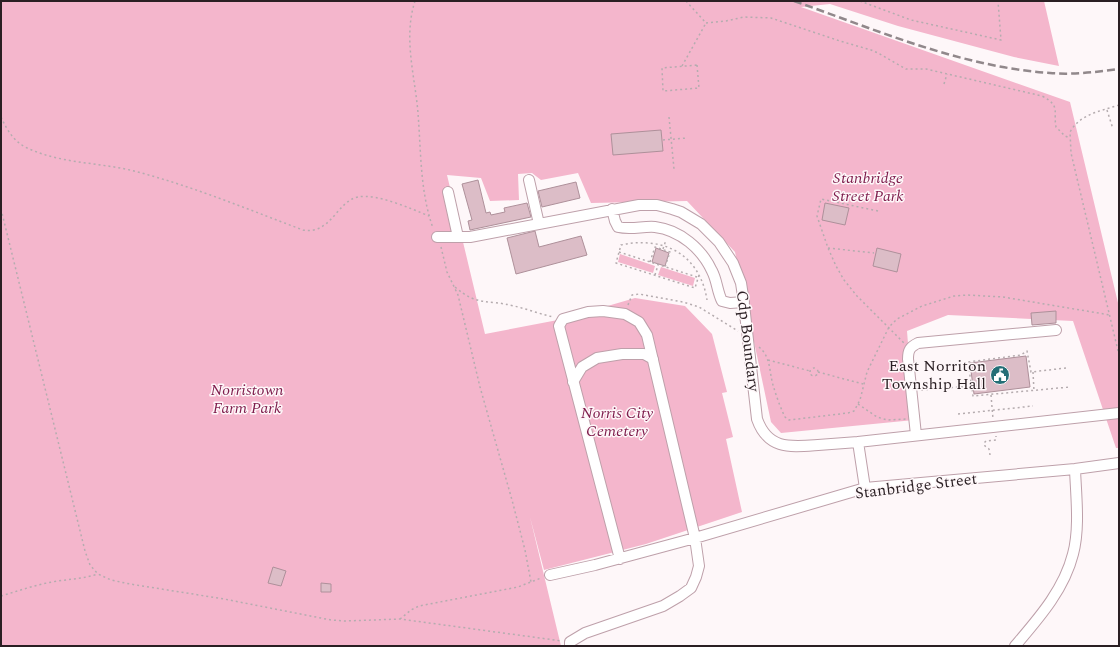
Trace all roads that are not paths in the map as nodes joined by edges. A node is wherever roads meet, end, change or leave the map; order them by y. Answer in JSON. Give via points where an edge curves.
{"nodes":[{"id":1,"x":529,"y":180,"type":"dead end"},
{"id":2,"x":448,"y":192,"type":"dead end"},
{"id":3,"x":612,"y":209,"type":"junction"},
{"id":4,"x":539,"y":224,"type":"junction"},
{"id":5,"x":437,"y":237,"type":"road end"},
{"id":6,"x":458,"y":237,"type":"junction"},
{"id":7,"x":744,"y":302,"type":"junction"},
{"id":8,"x":1056,"y":330,"type":"dead end"},
{"id":9,"x":653,"y":359,"type":"junction"},
{"id":10,"x":573,"y":382,"type":"junction"},
{"id":11,"x":1119,"y":413,"type":"edge"},
{"id":12,"x":916,"y":435,"type":"junction"},
{"id":13,"x":858,"y":442,"type":"junction"},
{"id":14,"x":1119,"y":463,"type":"edge"},
{"id":15,"x":1075,"y":469,"type":"junction"},
{"id":16,"x":866,"y":488,"type":"junction"},
{"id":17,"x":695,"y":538,"type":"junction"},
{"id":18,"x":620,"y":559,"type":"junction"},
{"id":19,"x":550,"y":575,"type":"road end"},
{"id":20,"x":570,"y":644,"type":"edge"},
{"id":21,"x":1015,"y":646,"type":"edge"}],
"edges":[{"from":1,"to":4,"type":"street"},
{"from":2,"to":6,"type":"street"},
{"from":3,"to":4,"type":"street","name":"Cdp Boundary"},
{"from":3,"to":7,"type":"street","name":"Cdp Boundary","via":[[657,205],[680,212],[701,224],[719,242],[733,263],[741,283]]},
{"from":3,"to":7,"type":"street","via":[[618,227],[655,227],[688,240],[702,254],[713,272],[722,301]]},
{"from":4,"to":6,"type":"street","name":"Cdp Boundary"},
{"from":5,"to":6,"type":"street","name":"Cdp Boundary"},
{"from":7,"to":13,"type":"street","name":"Cdp Boundary","via":[[757,419],[764,433],[776,443],[790,447]]},
{"from":8,"to":12,"type":"street","via":[[918,343],[910,348],[908,359]]},
{"from":9,"to":10,"type":"street","via":[[644,354],[597,358],[582,367]]},
{"from":9,"to":10,"type":"street","via":[[645,330],[639,322],[625,314],[588,312],[563,319],[559,326]]},
{"from":9,"to":17,"type":"street"},
{"from":10,"to":18,"type":"street"},
{"from":11,"to":12,"type":"street","name":"Cdp Boundary"},
{"from":12,"to":13,"type":"street","name":"Cdp Boundary"},
{"from":13,"to":16,"type":"street"},
{"from":14,"to":15,"type":"street","name":"Stanbridge Street"},
{"from":15,"to":16,"type":"street","name":"Stanbridge Street"},
{"from":15,"to":21,"type":"street","via":[[1077,516],[1074,553],[1067,573],[1055,594]]},
{"from":16,"to":17,"type":"street","name":"Stanbridge Street"},
{"from":17,"to":18,"type":"street","name":"Stanbridge Street"},
{"from":17,"to":20,"type":"street","via":[[700,566],[691,588],[663,606],[585,633]]},
{"from":18,"to":19,"type":"street","name":"Stanbridge Street"}]}
